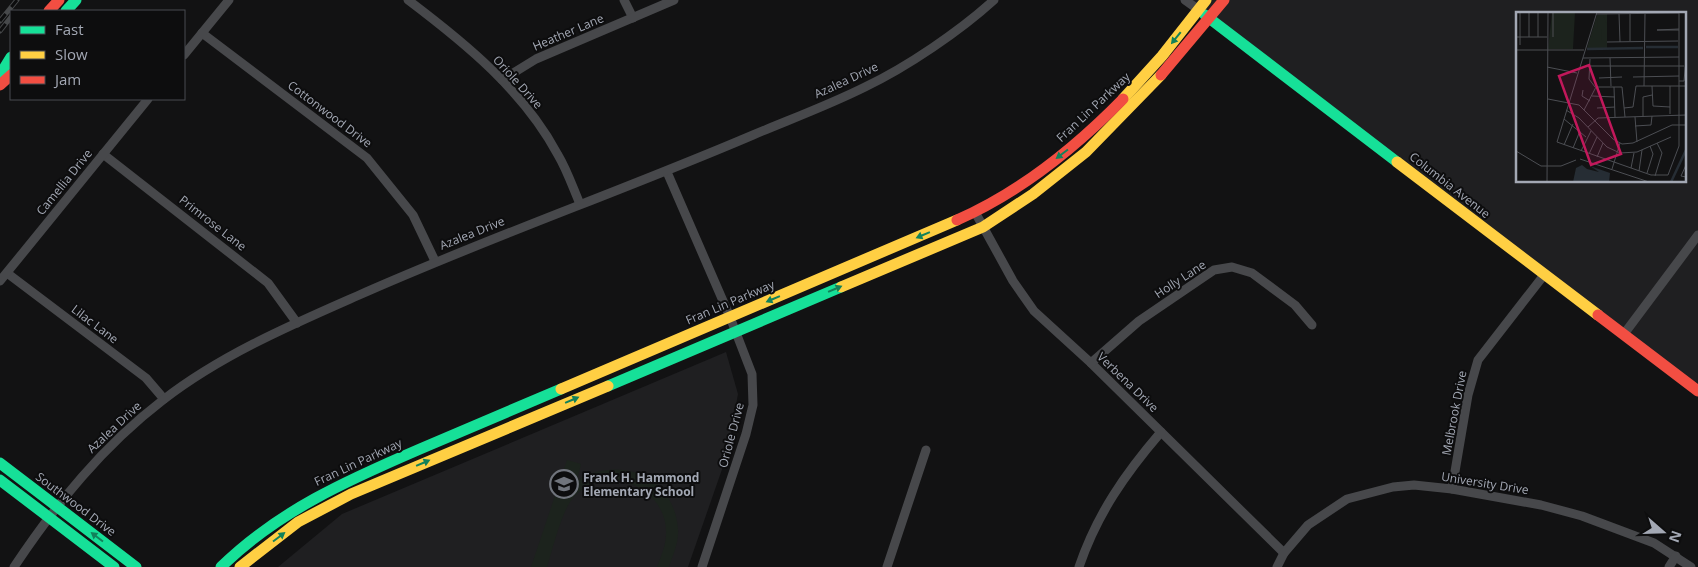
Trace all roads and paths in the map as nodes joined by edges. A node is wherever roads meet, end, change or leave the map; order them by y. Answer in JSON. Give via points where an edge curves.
{"nodes":[{"id":1,"x":59,"y":0,"type":"edge"},
{"id":2,"x":76,"y":0,"type":"edge"},
{"id":3,"x":229,"y":0,"type":"edge"},
{"id":4,"x":408,"y":0,"type":"edge"},
{"id":5,"x":624,"y":0,"type":"edge"},
{"id":6,"x":674,"y":0,"type":"edge"},
{"id":7,"x":994,"y":0,"type":"edge"},
{"id":8,"x":1185,"y":0,"type":"edge"},
{"id":9,"x":1206,"y":0,"type":"edge"},
{"id":10,"x":1224,"y":0,"type":"edge"},
{"id":11,"x":50,"y":10,"type":"edge"},
{"id":12,"x":67,"y":10,"type":"edge"},
{"id":13,"x":1199,"y":10,"type":"junction"},
{"id":14,"x":633,"y":18,"type":"junction"},
{"id":15,"x":1210,"y":19,"type":"junction"},
{"id":16,"x":202,"y":32,"type":"junction"},
{"id":17,"x":185,"y":54,"type":"edge"},
{"id":18,"x":10,"y":60,"type":"edge"},
{"id":19,"x":0,"y":75,"type":"edge"},
{"id":20,"x":10,"y":76,"type":"edge"},
{"id":21,"x":502,"y":80,"type":"junction"},
{"id":22,"x":0,"y":85,"type":"edge"},
{"id":23,"x":147,"y":100,"type":"edge"},
{"id":24,"x":103,"y":154,"type":"junction"},
{"id":25,"x":667,"y":172,"type":"junction"},
{"id":26,"x":580,"y":204,"type":"junction"},
{"id":27,"x":975,"y":212,"type":"junction"},
{"id":28,"x":983,"y":227,"type":"junction"},
{"id":29,"x":1698,"y":235,"type":"edge"},
{"id":30,"x":435,"y":262,"type":"junction"},
{"id":31,"x":7,"y":273,"type":"junction"},
{"id":32,"x":1544,"y":275,"type":"junction"},
{"id":33,"x":0,"y":281,"type":"edge"},
{"id":34,"x":730,"y":317,"type":"junction"},
{"id":35,"x":297,"y":323,"type":"junction"},
{"id":36,"x":1312,"y":325,"type":"dead end"},
{"id":37,"x":736,"y":331,"type":"junction"},
{"id":38,"x":1624,"y":334,"type":"junction"},
{"id":39,"x":1091,"y":363,"type":"junction"},
{"id":40,"x":1698,"y":391,"type":"edge"},
{"id":41,"x":164,"y":399,"type":"junction"},
{"id":42,"x":1161,"y":432,"type":"junction"},
{"id":43,"x":926,"y":450,"type":"dead end"},
{"id":44,"x":0,"y":463,"type":"edge"},
{"id":45,"x":0,"y":480,"type":"edge"},
{"id":46,"x":1452,"y":489,"type":"junction"},
{"id":47,"x":56,"y":506,"type":"junction"},
{"id":48,"x":49,"y":517,"type":"junction"},
{"id":49,"x":1284,"y":553,"type":"junction"},
{"id":50,"x":1676,"y":556,"type":"junction"},
{"id":51,"x":14,"y":567,"type":"edge"},
{"id":52,"x":114,"y":567,"type":"edge"},
{"id":53,"x":136,"y":567,"type":"edge"},
{"id":54,"x":221,"y":567,"type":"edge"},
{"id":55,"x":240,"y":567,"type":"edge"},
{"id":56,"x":702,"y":567,"type":"edge"},
{"id":57,"x":888,"y":567,"type":"edge"},
{"id":58,"x":1079,"y":567,"type":"edge"},
{"id":59,"x":1277,"y":567,"type":"edge"},
{"id":60,"x":1668,"y":567,"type":"edge"},
{"id":61,"x":1691,"y":567,"type":"edge"}],
"edges":[{"from":1,"to":11,"type":"street"},
{"from":2,"to":12,"type":"street"},
{"from":3,"to":16,"type":"street"},
{"from":4,"to":21,"type":"street","name":"Oriole Drive","via":[[452,32]]},
{"from":5,"to":14,"type":"street"},
{"from":6,"to":14,"type":"street","name":"Heather Lane"},
{"from":7,"to":25,"type":"street","name":"Azalea Drive","via":[[938,44],[868,86]]},
{"from":8,"to":13,"type":"street","name":"Columbia Avenue"},
{"from":9,"to":13,"type":"street","name":"Fran Lin Parkway"},
{"from":10,"to":15,"type":"street","name":"Fran Lin Parkway"},
{"from":13,"to":15,"type":"street","name":"Columbia Avenue"},
{"from":13,"to":27,"type":"street","name":"Fran Lin Parkway","one_way":true,"via":[[1141,81],[1078,142],[1026,181]]},
{"from":14,"to":21,"type":"street","name":"Heather Lane","via":[[527,63]]},
{"from":15,"to":28,"type":"street","name":"Fran Lin Parkway","via":[[1149,90],[1086,152],[1033,194]]},
{"from":15,"to":32,"type":"street","name":"Columbia Avenue"},
{"from":16,"to":17,"type":"street"},
{"from":16,"to":30,"type":"street","name":"Cottonwood Drive","via":[[366,158],[413,215]]},
{"from":18,"to":19,"type":"street"},
{"from":20,"to":22,"type":"street"},
{"from":21,"to":26,"type":"street","name":"Oriole Drive","via":[[558,154]]},
{"from":23,"to":24,"type":"street","name":"Camellia Drive"},
{"from":24,"to":31,"type":"street","name":"Camellia Drive"},
{"from":24,"to":35,"type":"street","name":"Primrose Lane","via":[[268,283]]},
{"from":25,"to":26,"type":"street","name":"Azalea Drive"},
{"from":25,"to":34,"type":"street","name":"Oriole Drive"},
{"from":26,"to":30,"type":"street","name":"Azalea Drive"},
{"from":27,"to":28,"type":"street","name":"Verbena Drive"},
{"from":27,"to":34,"type":"street","name":"Fran Lin Parkway","one_way":true},
{"from":37,"to":28,"type":"street","name":"Fran Lin Parkway","one_way":true},
{"from":28,"to":39,"type":"street","name":"Verbena Drive","via":[[1012,281],[1034,311]]},
{"from":29,"to":38,"type":"street"},
{"from":30,"to":35,"type":"street","name":"Azalea Drive"},
{"from":31,"to":33,"type":"street","name":"Camellia Drive"},
{"from":31,"to":41,"type":"street","name":"Lilac Lane","via":[[146,378]]},
{"from":32,"to":38,"type":"street","name":"Columbia Avenue"},
{"from":32,"to":46,"type":"street","name":"Melbrook Drive","via":[[1478,360],[1468,395]]},
{"from":34,"to":37,"type":"street","name":"Oriole Drive"},
{"from":34,"to":54,"type":"street","name":"Fran Lin Parkway","via":[[346,481],[288,511],[242,545]]},
{"from":35,"to":41,"type":"street","name":"Azalea Drive","via":[[211,367]]},
{"from":36,"to":39,"type":"street","name":"Holly Lane","via":[[1295,305],[1252,272],[1232,267],[1214,270],[1139,321]]},
{"from":55,"to":37,"type":"street","name":"Fran Lin Parkway","one_way":true,"via":[[298,522],[351,494]]},
{"from":37,"to":56,"type":"street","name":"Oriole Drive","via":[[752,374],[754,405]]},
{"from":38,"to":40,"type":"street","name":"Columbia Avenue"},
{"from":39,"to":42,"type":"street","name":"Verbena Drive"},
{"from":41,"to":47,"type":"street","name":"Azalea Drive","via":[[95,460]]},
{"from":42,"to":49,"type":"street","name":"Verbena Drive"},
{"from":42,"to":58,"type":"street","via":[[1129,469],[1107,502],[1090,535]]},
{"from":43,"to":57,"type":"street"},
{"from":44,"to":47,"type":"street","name":"Southwood Drive"},
{"from":45,"to":48,"type":"street"},
{"from":46,"to":49,"type":"street","name":"University Drive","via":[[1393,487],[1347,499],[1308,525]]},
{"from":46,"to":50,"type":"street","name":"University Drive","via":[[1582,516],[1654,543]]},
{"from":47,"to":48,"type":"street","name":"Azalea Drive"},
{"from":53,"to":47,"type":"street","name":"Southwood Drive","one_way":true},
{"from":48,"to":51,"type":"street","name":"Azalea Drive"},
{"from":48,"to":52,"type":"street"},
{"from":49,"to":59,"type":"street","name":"University Drive"},
{"from":50,"to":60,"type":"street"},
{"from":50,"to":61,"type":"street","name":"University Drive"}]}
